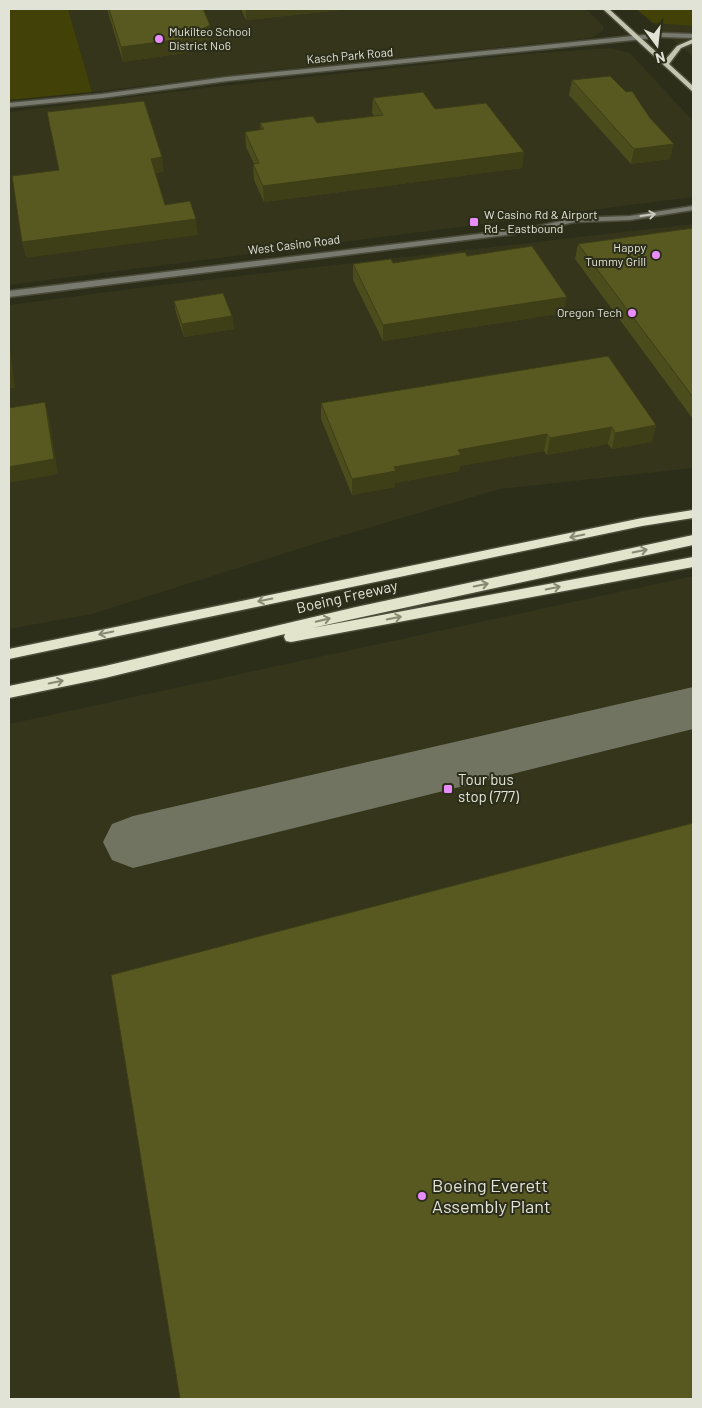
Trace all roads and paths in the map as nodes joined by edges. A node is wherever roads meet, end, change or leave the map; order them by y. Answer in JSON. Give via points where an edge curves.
{"nodes":[{"id":1,"x":606,"y":9,"type":"edge"},
{"id":2,"x":693,"y":36,"type":"edge"},
{"id":3,"x":637,"y":38,"type":"junction"},
{"id":4,"x":693,"y":41,"type":"edge"},
{"id":5,"x":665,"y":64,"type":"junction"},
{"id":6,"x":693,"y":90,"type":"edge"},
{"id":7,"x":9,"y":105,"type":"edge"},
{"id":8,"x":693,"y":200,"type":"edge"},
{"id":9,"x":693,"y":208,"type":"edge"},
{"id":10,"x":582,"y":220,"type":"junction"},
{"id":11,"x":9,"y":294,"type":"edge"},
{"id":12,"x":693,"y":510,"type":"edge"},
{"id":13,"x":693,"y":514,"type":"edge"},
{"id":14,"x":642,"y":522,"type":"junction"},
{"id":15,"x":693,"y":540,"type":"edge"},
{"id":16,"x":693,"y":562,"type":"edge"},
{"id":17,"x":9,"y":654,"type":"edge"},
{"id":18,"x":105,"y":672,"type":"junction"},
{"id":19,"x":9,"y":692,"type":"edge"}],
"edges":[{"from":1,"to":3,"type":"main road"},
{"from":2,"to":3,"type":"street","name":"Kasch Park Road"},
{"from":3,"to":5,"type":"main road"},
{"from":3,"to":7,"type":"street","name":"Kasch Park Road","via":[[227,79]]},
{"from":4,"to":5,"type":"main road","via":[[679,47]]},
{"from":5,"to":6,"type":"main road"},
{"from":8,"to":10,"type":"street","name":"West Casino Road","via":[[622,210]]},
{"from":10,"to":9,"type":"street","name":"West Casino Road","one_way":true,"via":[[630,218]]},
{"from":10,"to":11,"type":"street","name":"West Casino Road","via":[[529,230]]},
{"from":12,"to":14,"type":"highway"},
{"from":13,"to":14,"type":"highway","name":"Boeing Freeway"},
{"from":14,"to":17,"type":"highway","name":"Boeing Freeway","one_way":true},
{"from":18,"to":15,"type":"highway","name":"Boeing Freeway","one_way":true,"via":[[356,612]]},
{"from":18,"to":16,"type":"highway","one_way":true},
{"from":19,"to":18,"type":"highway","name":"Boeing Freeway","one_way":true}]}
